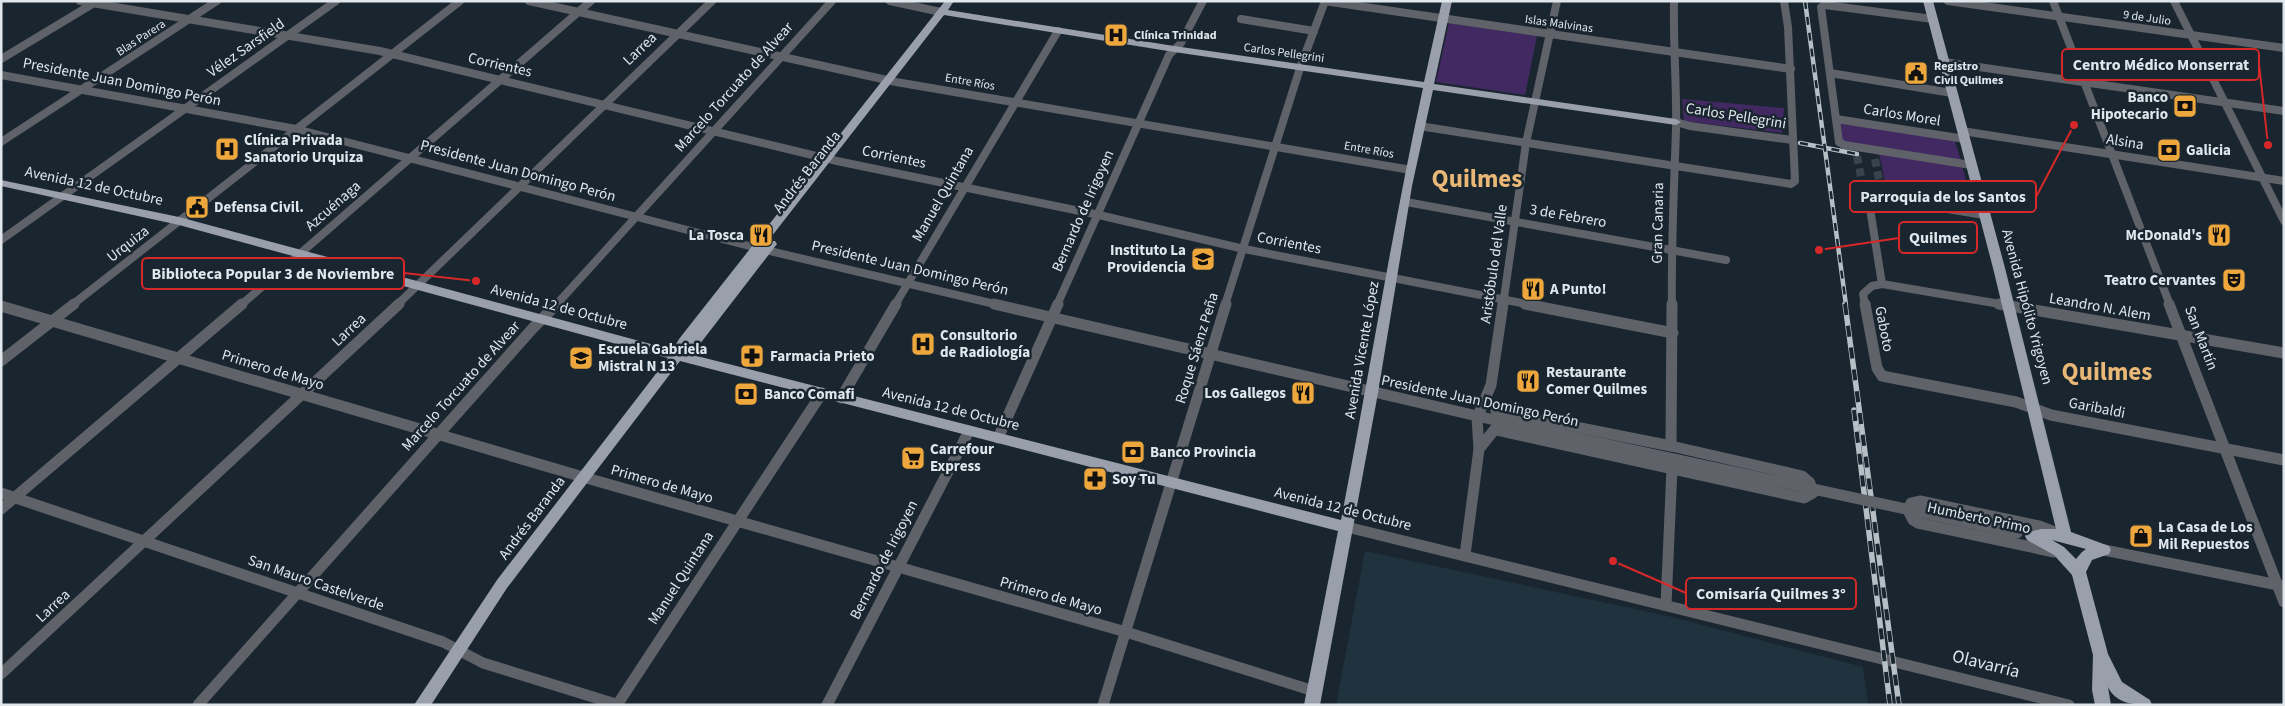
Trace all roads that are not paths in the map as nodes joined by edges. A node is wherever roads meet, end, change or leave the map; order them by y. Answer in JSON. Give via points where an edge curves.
{"nodes":[{"id":1,"x":80,"y":1,"type":"edge"},
{"id":2,"x":217,"y":1,"type":"edge"},
{"id":3,"x":336,"y":1,"type":"edge"},
{"id":4,"x":460,"y":1,"type":"edge"},
{"id":5,"x":529,"y":1,"type":"edge"},
{"id":6,"x":591,"y":1,"type":"edge"},
{"id":7,"x":712,"y":1,"type":"edge"},
{"id":8,"x":832,"y":1,"type":"edge"},
{"id":9,"x":890,"y":1,"type":"edge"},
{"id":10,"x":950,"y":1,"type":"edge"},
{"id":11,"x":958,"y":1,"type":"edge"},
{"id":12,"x":1203,"y":1,"type":"edge"},
{"id":13,"x":1325,"y":1,"type":"edge"},
{"id":14,"x":1447,"y":1,"type":"edge"},
{"id":15,"x":1557,"y":1,"type":"edge"},
{"id":16,"x":1674,"y":1,"type":"edge"},
{"id":17,"x":1784,"y":1,"type":"edge"},
{"id":18,"x":1928,"y":1,"type":"edge"},
{"id":19,"x":1948,"y":1,"type":"edge"},
{"id":20,"x":2054,"y":1,"type":"edge"},
{"id":21,"x":2174,"y":1,"type":"edge"},
{"id":22,"x":95,"y":2,"type":"edge"},
{"id":23,"x":579,"y":12,"type":"junction"},
{"id":24,"x":945,"y":12,"type":"junction"},
{"id":25,"x":2060,"y":17,"type":"junction"},
{"id":26,"x":1443,"y":18,"type":"junction"},
{"id":27,"x":1241,"y":19,"type":"dead end"},
{"id":28,"x":1933,"y":19,"type":"junction"},
{"id":29,"x":189,"y":20,"type":"junction"},
{"id":30,"x":1314,"y":31,"type":"junction"},
{"id":31,"x":1058,"y":32,"type":"junction"},
{"id":32,"x":677,"y":34,"type":"junction"},
{"id":33,"x":1550,"y":34,"type":"junction"},
{"id":34,"x":286,"y":36,"type":"junction"},
{"id":35,"x":2192,"y":36,"type":"junction"},
{"id":36,"x":2284,"y":48,"type":"edge"},
{"id":37,"x":1174,"y":49,"type":"junction"},
{"id":38,"x":1673,"y":52,"type":"junction"},
{"id":39,"x":392,"y":54,"type":"junction"},
{"id":40,"x":783,"y":56,"type":"junction"},
{"id":41,"x":1,"y":59,"type":"edge"},
{"id":42,"x":1944,"y":62,"type":"junction"},
{"id":43,"x":1300,"y":68,"type":"junction"},
{"id":44,"x":1791,"y":69,"type":"junction"},
{"id":45,"x":1830,"y":73,"type":"junction"},
{"id":46,"x":1,"y":75,"type":"edge"},
{"id":47,"x":893,"y":80,"type":"junction"},
{"id":48,"x":500,"y":81,"type":"junction"},
{"id":49,"x":2084,"y":82,"type":"junction"},
{"id":50,"x":1427,"y":85,"type":"junction"},
{"id":51,"x":81,"y":91,"type":"junction"},
{"id":52,"x":1952,"y":93,"type":"junction"},
{"id":53,"x":1535,"y":101,"type":"junction"},
{"id":54,"x":1015,"y":102,"type":"junction"},
{"id":55,"x":2225,"y":103,"type":"junction"},
{"id":56,"x":604,"y":105,"type":"junction"},
{"id":57,"x":184,"y":109,"type":"junction"},
{"id":58,"x":2284,"y":111,"type":"edge"},
{"id":59,"x":1836,"y":119,"type":"junction"},
{"id":60,"x":1676,"y":122,"type":"junction"},
{"id":61,"x":1137,"y":123,"type":"junction"},
{"id":62,"x":1419,"y":126,"type":"junction"},
{"id":63,"x":296,"y":129,"type":"junction"},
{"id":64,"x":715,"y":130,"type":"junction"},
{"id":65,"x":1964,"y":135,"type":"junction"},
{"id":66,"x":1792,"y":137,"type":"junction"},
{"id":67,"x":1,"y":142,"type":"edge"},
{"id":68,"x":1526,"y":143,"type":"junction"},
{"id":69,"x":1275,"y":146,"type":"junction"},
{"id":70,"x":2113,"y":154,"type":"junction"},
{"id":71,"x":411,"y":158,"type":"junction"},
{"id":72,"x":833,"y":159,"type":"junction"},
{"id":73,"x":1971,"y":165,"type":"junction"},
{"id":74,"x":1674,"y":166,"type":"junction"},
{"id":75,"x":1411,"y":170,"type":"junction"},
{"id":76,"x":2264,"y":178,"type":"junction"},
{"id":77,"x":2284,"y":181,"type":"edge"},
{"id":78,"x":1,"y":183,"type":"edge"},
{"id":79,"x":520,"y":187,"type":"junction"},
{"id":80,"x":964,"y":187,"type":"junction"},
{"id":81,"x":62,"y":196,"type":"junction"},
{"id":82,"x":1406,"y":202,"type":"junction"},
{"id":83,"x":1099,"y":215,"type":"junction"},
{"id":84,"x":1984,"y":215,"type":"junction"},
{"id":85,"x":636,"y":217,"type":"junction"},
{"id":86,"x":180,"y":221,"type":"junction"},
{"id":87,"x":1516,"y":221,"type":"junction"},
{"id":88,"x":2284,"y":221,"type":"edge"},
{"id":89,"x":1,"y":240,"type":"edge"},
{"id":90,"x":762,"y":249,"type":"junction"},
{"id":91,"x":1244,"y":249,"type":"junction"},
{"id":92,"x":1671,"y":249,"type":"junction"},
{"id":93,"x":300,"y":254,"type":"junction"},
{"id":94,"x":1726,"y":260,"type":"dead end"},
{"id":95,"x":1392,"y":278,"type":"junction"},
{"id":96,"x":908,"y":284,"type":"junction"},
{"id":97,"x":1882,"y":284,"type":"junction"},
{"id":98,"x":419,"y":286,"type":"junction"},
{"id":99,"x":1504,"y":300,"type":"junction"},
{"id":100,"x":1,"y":306,"type":"edge"},
{"id":101,"x":2011,"y":307,"type":"junction"},
{"id":102,"x":1053,"y":317,"type":"junction"},
{"id":103,"x":543,"y":319,"type":"junction"},
{"id":104,"x":51,"y":321,"type":"junction"},
{"id":105,"x":1673,"y":333,"type":"junction"},
{"id":106,"x":2184,"y":336,"type":"junction"},
{"id":107,"x":2284,"y":353,"type":"edge"},
{"id":108,"x":1209,"y":355,"type":"junction"},
{"id":109,"x":676,"y":356,"type":"junction"},
{"id":110,"x":180,"y":357,"type":"junction"},
{"id":111,"x":1,"y":361,"type":"edge"},
{"id":112,"x":1878,"y":371,"type":"joint"},
{"id":113,"x":1491,"y":385,"type":"junction"},
{"id":114,"x":822,"y":393,"type":"junction"},
{"id":115,"x":1372,"y":393,"type":"junction"},
{"id":116,"x":301,"y":395,"type":"junction"},
{"id":117,"x":840,"y":398,"type":"junction"},
{"id":118,"x":2035,"y":409,"type":"junction"},
{"id":119,"x":1496,"y":411,"type":"junction"},
{"id":120,"x":1477,"y":418,"type":"junction"},
{"id":121,"x":1499,"y":426,"type":"junction"},
{"id":122,"x":969,"y":431,"type":"junction"},
{"id":123,"x":438,"y":434,"type":"junction"},
{"id":124,"x":998,"y":438,"type":"junction"},
{"id":125,"x":1671,"y":446,"type":"junction"},
{"id":126,"x":2224,"y":448,"type":"junction"},
{"id":127,"x":1479,"y":449,"type":"junction"},
{"id":128,"x":2284,"y":460,"type":"edge"},
{"id":129,"x":1672,"y":468,"type":"junction"},
{"id":130,"x":583,"y":477,"type":"junction"},
{"id":131,"x":1171,"y":482,"type":"junction"},
{"id":132,"x":1,"y":493,"type":"edge"},
{"id":133,"x":15,"y":497,"type":"junction"},
{"id":134,"x":1,"y":509,"type":"edge"},
{"id":135,"x":736,"y":521,"type":"junction"},
{"id":136,"x":1347,"y":527,"type":"junction"},
{"id":137,"x":2024,"y":534,"type":"junction"},
{"id":138,"x":2065,"y":536,"type":"junction"},
{"id":139,"x":145,"y":541,"type":"junction"},
{"id":140,"x":2104,"y":550,"type":"junction"},
{"id":141,"x":1465,"y":554,"type":"junction"},
{"id":142,"x":2067,"y":557,"type":"junction"},
{"id":143,"x":897,"y":568,"type":"junction"},
{"id":144,"x":2079,"y":572,"type":"junction"},
{"id":145,"x":2281,"y":586,"type":"edge"},
{"id":146,"x":297,"y":594,"type":"junction"},
{"id":147,"x":2284,"y":602,"type":"edge"},
{"id":148,"x":1666,"y":605,"type":"junction"},
{"id":149,"x":1126,"y":632,"type":"junction"},
{"id":150,"x":458,"y":652,"type":"junction"},
{"id":151,"x":2101,"y":655,"type":"junction"},
{"id":152,"x":1894,"y":662,"type":"joint"},
{"id":153,"x":1,"y":674,"type":"edge"},
{"id":154,"x":1313,"y":698,"type":"edge"},
{"id":155,"x":198,"y":705,"type":"edge"},
{"id":156,"x":422,"y":705,"type":"edge"},
{"id":157,"x":618,"y":705,"type":"edge"},
{"id":158,"x":827,"y":705,"type":"edge"},
{"id":159,"x":1103,"y":705,"type":"edge"},
{"id":160,"x":2069,"y":705,"type":"edge"},
{"id":161,"x":2104,"y":705,"type":"edge"},
{"id":162,"x":2144,"y":705,"type":"edge"}],
"edges":[{"from":1,"to":22,"type":"street","name":"Corrientes"},
{"from":2,"to":29,"type":"street","name":"Blas Parera"},
{"from":3,"to":34,"type":"street","name":"Vélez Sarsfield"},
{"from":4,"to":39,"type":"street","name":"Urquiza"},
{"from":5,"to":23,"type":"street","name":"Entre Ríos"},
{"from":6,"to":23,"type":"street","name":"Azcuénaga"},
{"from":7,"to":32,"type":"street","name":"Larrea"},
{"from":8,"to":40,"type":"street","name":"Marcelo Torcuato de Alvear"},
{"from":9,"to":24,"type":"street","name":"Carlos Pellegrini"},
{"from":10,"to":24,"type":"main road","name":"Andrés Baranda"},
{"from":11,"to":24,"type":"main road","name":"Andrés Baranda"},
{"from":12,"to":37,"type":"street","name":"Bernardo de Irigoyen","via":[[1181,43]]},
{"from":13,"to":26,"type":"street","name":"Islas Malvinas"},
{"from":13,"to":30,"type":"street","name":"Roque Sáenz Peña"},
{"from":14,"to":26,"type":"main road","name":"Avenida Vicente López"},
{"from":15,"to":33,"type":"street","name":"Aristóbulo del Valle"},
{"from":16,"to":38,"type":"street","name":"Gran Canaria"},
{"from":17,"to":44,"type":"street"},
{"from":18,"to":28,"type":"main road","name":"Avenida Hipólito Yrigoyen"},
{"from":19,"to":25,"type":"street","name":"9 de Julio"},
{"from":20,"to":25,"type":"street","name":"San Martín"},
{"from":21,"to":35,"type":"street"},
{"from":22,"to":29,"type":"street","name":"Corrientes"},
{"from":22,"to":41,"type":"street"},
{"from":23,"to":32,"type":"street","name":"Entre Ríos"},
{"from":23,"to":48,"type":"street","name":"Azcuénaga"},
{"from":24,"to":31,"type":"main road","name":"Carlos Pellegrini"},
{"from":24,"to":47,"type":"main road","name":"Andrés Baranda"},
{"from":25,"to":35,"type":"street","name":"9 de Julio"},
{"from":25,"to":49,"type":"street","name":"San Martín"},
{"from":26,"to":33,"type":"street","name":"Islas Malvinas"},
{"from":26,"to":50,"type":"main road","name":"Avenida Vicente López"},
{"from":27,"to":30,"type":"street"},
{"from":28,"to":42,"type":"main road","name":"Avenida Hipólito Yrigoyen"},
{"from":28,"to":45,"type":"street","via":[[1821,7]]},
{"from":29,"to":34,"type":"street","name":"Corrientes"},
{"from":29,"to":51,"type":"street","name":"Blas Parera"},
{"from":30,"to":43,"type":"street","name":"Roque Sáenz Peña"},
{"from":31,"to":37,"type":"main road","name":"Carlos Pellegrini"},
{"from":31,"to":54,"type":"street","name":"Manuel Quintana"},
{"from":32,"to":40,"type":"street","name":"Entre Ríos"},
{"from":32,"to":56,"type":"street","name":"Larrea"},
{"from":33,"to":38,"type":"street","name":"Islas Malvinas"},
{"from":33,"to":53,"type":"street","name":"Aristóbulo del Valle"},
{"from":34,"to":39,"type":"street","name":"Corrientes"},
{"from":34,"to":57,"type":"street","name":"Vélez Sarsfield"},
{"from":35,"to":36,"type":"street","name":"9 de Julio"},
{"from":35,"to":55,"type":"street"},
{"from":37,"to":43,"type":"main road","name":"Carlos Pellegrini"},
{"from":37,"to":61,"type":"street","name":"Bernardo de Irigoyen"},
{"from":38,"to":44,"type":"street","name":"Islas Malvinas"},
{"from":38,"to":60,"type":"street","name":"Gran Canaria"},
{"from":39,"to":48,"type":"street","name":"Corrientes"},
{"from":39,"to":63,"type":"street","name":"Urquiza"},
{"from":40,"to":47,"type":"street","name":"Entre Ríos"},
{"from":40,"to":64,"type":"street","name":"Marcelo Torcuato de Alvear"},
{"from":42,"to":49,"type":"street"},
{"from":42,"to":52,"type":"main road","name":"Avenida Hipólito Yrigoyen"},
{"from":43,"to":50,"type":"main road","name":"Carlos Pellegrini"},
{"from":43,"to":69,"type":"street","name":"Roque Sáenz Peña"},
{"from":44,"to":66,"type":"street"},
{"from":45,"to":52,"type":"street"},
{"from":45,"to":59,"type":"street"},
{"from":46,"to":51,"type":"street","name":"Presidente Juan Domingo Perón"},
{"from":47,"to":54,"type":"street","name":"Entre Ríos"},
{"from":47,"to":72,"type":"main road","name":"Andrés Baranda"},
{"from":48,"to":56,"type":"street","name":"Corrientes"},
{"from":48,"to":71,"type":"street","name":"Azcuénaga"},
{"from":49,"to":55,"type":"street"},
{"from":49,"to":70,"type":"street","name":"San Martín"},
{"from":50,"to":53,"type":"main road","name":"Carlos Pellegrini"},
{"from":50,"to":62,"type":"main road","name":"Avenida Vicente López"},
{"from":51,"to":57,"type":"street","name":"Presidente Juan Domingo Perón"},
{"from":51,"to":67,"type":"street","name":"Blas Parera"},
{"from":52,"to":65,"type":"main road","name":"Avenida Hipólito Yrigoyen"},
{"from":53,"to":60,"type":"main road","name":"Carlos Pellegrini"},
{"from":53,"to":68,"type":"street","name":"Aristóbulo del Valle"},
{"from":54,"to":61,"type":"street","name":"Entre Ríos"},
{"from":54,"to":80,"type":"street","name":"Manuel Quintana"},
{"from":55,"to":58,"type":"street"},
{"from":55,"to":76,"type":"street"},
{"from":56,"to":64,"type":"street","name":"Corrientes"},
{"from":56,"to":79,"type":"street","name":"Larrea"},
{"from":57,"to":63,"type":"street","name":"Presidente Juan Domingo Perón"},
{"from":57,"to":81,"type":"street","name":"Vélez Sarsfield"},
{"from":59,"to":65,"type":"street","name":"Carlos Morel"},
{"from":59,"to":73,"type":"street","via":[[1840,144],[1856,152]]},
{"from":60,"to":66,"type":"street","name":"Carlos Pellegrini"},
{"from":60,"to":74,"type":"street","name":"Gran Canaria"},
{"from":61,"to":69,"type":"street","name":"Entre Ríos"},
{"from":61,"to":83,"type":"street","name":"Bernardo de Irigoyen"},
{"from":62,"to":68,"type":"street"},
{"from":62,"to":75,"type":"main road","name":"Avenida Vicente López"},
{"from":63,"to":71,"type":"street","name":"Presidente Juan Domingo Perón"},
{"from":63,"to":86,"type":"street","name":"Urquiza"},
{"from":64,"to":72,"type":"street","name":"Corrientes"},
{"from":64,"to":85,"type":"street","name":"Marcelo Torcuato de Alvear"},
{"from":65,"to":70,"type":"street","name":"Alsina"},
{"from":65,"to":73,"type":"main road","name":"Avenida Hipólito Yrigoyen"},
{"from":66,"to":74,"type":"street","via":[[1795,181],[1791,184]]},
{"from":68,"to":74,"type":"street"},
{"from":68,"to":87,"type":"street","name":"Aristóbulo del Valle"},
{"from":69,"to":75,"type":"street","name":"Entre Ríos"},
{"from":69,"to":91,"type":"street","name":"Roque Sáenz Peña"},
{"from":70,"to":76,"type":"street","name":"Alsina"},
{"from":70,"to":106,"type":"street","name":"San Martín"},
{"from":71,"to":79,"type":"street","name":"Presidente Juan Domingo Perón"},
{"from":71,"to":93,"type":"street","name":"Azcuénaga"},
{"from":72,"to":80,"type":"street","name":"Corrientes"},
{"from":72,"to":90,"type":"main road","name":"Andrés Baranda"},
{"from":73,"to":84,"type":"main road","name":"Avenida Hipólito Yrigoyen"},
{"from":74,"to":92,"type":"street","name":"Gran Canaria"},
{"from":75,"to":82,"type":"main road","name":"Avenida Vicente López"},
{"from":76,"to":77,"type":"street","name":"Alsina"},
{"from":76,"to":88,"type":"street"},
{"from":78,"to":81,"type":"main road","name":"Avenida 12 de Octubre"},
{"from":79,"to":85,"type":"street","name":"Presidente Juan Domingo Perón"},
{"from":79,"to":98,"type":"street","name":"Larrea"},
{"from":80,"to":83,"type":"street","name":"Corrientes"},
{"from":80,"to":96,"type":"street","name":"Manuel Quintana"},
{"from":81,"to":86,"type":"main road","name":"Avenida 12 de Octubre"},
{"from":81,"to":89,"type":"street","name":"Vélez Sarsfield"},
{"from":82,"to":87,"type":"street","name":"3 de Febrero"},
{"from":82,"to":95,"type":"main road","name":"Avenida Vicente López"},
{"from":83,"to":91,"type":"street","name":"Corrientes"},
{"from":83,"to":102,"type":"street","name":"Bernardo de Irigoyen"},
{"from":84,"to":97,"type":"street","name":"Gaboto","via":[[1866,192]]},
{"from":84,"to":101,"type":"main road","name":"Avenida Hipólito Yrigoyen"},
{"from":85,"to":90,"type":"street","name":"Presidente Juan Domingo Perón"},
{"from":85,"to":103,"type":"street","name":"Marcelo Torcuato de Alvear"},
{"from":86,"to":93,"type":"main road","name":"Avenida 12 de Octubre"},
{"from":86,"to":104,"type":"street","name":"Urquiza"},
{"from":87,"to":92,"type":"street","name":"3 de Febrero"},
{"from":87,"to":99,"type":"street","name":"Aristóbulo del Valle"},
{"from":90,"to":96,"type":"street","name":"Presidente Juan Domingo Perón"},
{"from":90,"to":109,"type":"main road","name":"Andrés Baranda","via":[[692,346]]},
{"from":91,"to":95,"type":"street","name":"Corrientes"},
{"from":91,"to":108,"type":"street","name":"Roque Sáenz Peña"},
{"from":92,"to":94,"type":"street","name":"3 de Febrero"},
{"from":92,"to":105,"type":"street","name":"Gran Canaria"},
{"from":93,"to":98,"type":"main road","name":"Avenida 12 de Octubre"},
{"from":93,"to":110,"type":"street","name":"Azcuénaga"},
{"from":95,"to":99,"type":"street","name":"Corrientes"},
{"from":95,"to":115,"type":"main road","name":"Avenida Vicente López"},
{"from":96,"to":102,"type":"street","name":"Presidente Juan Domingo Perón"},
{"from":96,"to":117,"type":"street","name":"Manuel Quintana"},
{"from":97,"to":101,"type":"street","name":"Leandro N. Alem"},
{"from":97,"to":112,"type":"street","name":"Gaboto","via":[[1872,286],[1863,296]]},
{"from":98,"to":103,"type":"main road","name":"Avenida 12 de Octubre"},
{"from":98,"to":116,"type":"street","name":"Larrea"},
{"from":99,"to":105,"type":"street","name":"Corrientes"},
{"from":99,"to":113,"type":"street","name":"Aristóbulo del Valle"},
{"from":100,"to":104,"type":"street","name":"Primero de Mayo"},
{"from":101,"to":106,"type":"street","name":"Leandro N. Alem"},
{"from":101,"to":118,"type":"main road","name":"Avenida Hipólito Yrigoyen"},
{"from":102,"to":108,"type":"street","name":"Presidente Juan Domingo Perón"},
{"from":102,"to":124,"type":"street","name":"Bernardo de Irigoyen"},
{"from":103,"to":109,"type":"main road","name":"Avenida 12 de Octubre"},
{"from":103,"to":123,"type":"street","name":"Marcelo Torcuato de Alvear"},
{"from":104,"to":110,"type":"street","name":"Primero de Mayo"},
{"from":104,"to":111,"type":"street","name":"Urquiza"},
{"from":105,"to":125,"type":"street","name":"Gran Canaria"},
{"from":106,"to":107,"type":"street","name":"Leandro N. Alem"},
{"from":106,"to":126,"type":"street","name":"San Martín"},
{"from":108,"to":115,"type":"street","name":"Presidente Juan Domingo Perón"},
{"from":108,"to":131,"type":"street","name":"Roque Sáenz Peña"},
{"from":109,"to":114,"type":"main road","name":"Avenida 12 de Octubre"},
{"from":109,"to":130,"type":"main road","name":"Andrés Baranda"},
{"from":110,"to":116,"type":"street","name":"Primero de Mayo"},
{"from":110,"to":133,"type":"street","name":"Azcuénaga"},
{"from":112,"to":118,"type":"street","name":"Garibaldi","via":[[1889,378],[2016,402]]},
{"from":113,"to":119,"type":"street","name":"Aristóbulo del Valle"},
{"from":113,"to":120,"type":"street","name":"Aristóbulo del Valle"},
{"from":114,"to":117,"type":"main road","name":"Avenida 12 de Octubre"},
{"from":114,"to":135,"type":"street","name":"Manuel Quintana"},
{"from":115,"to":120,"type":"street","name":"Presidente Juan Domingo Perón"},
{"from":115,"to":136,"type":"main road","name":"Avenida Vicente López"},
{"from":116,"to":123,"type":"street","name":"Primero de Mayo"},
{"from":116,"to":139,"type":"street","name":"Larrea"},
{"from":117,"to":122,"type":"main road","name":"Avenida 12 de Octubre"},
{"from":118,"to":126,"type":"street","name":"Garibaldi","via":[[2051,415]]},
{"from":118,"to":138,"type":"main road","name":"Avenida Hipólito Yrigoyen"},
{"from":119,"to":121,"type":"street","name":"Aristóbulo del Valle"},
{"from":119,"to":125,"type":"street","name":"Presidente Juan Domingo Perón"},
{"from":120,"to":121,"type":"street","name":"Presidente Juan Domingo Perón"},
{"from":120,"to":127,"type":"street","name":"Aristóbulo del Valle"},
{"from":121,"to":127,"type":"street"},
{"from":121,"to":129,"type":"street","name":"Presidente Juan Domingo Perón"},
{"from":121,"to":137,"type":"street","name":"Presidente Juan Domingo Perón","bridge":true,"via":[[1516,425]]},
{"from":122,"to":124,"type":"main road","name":"Avenida 12 de Octubre"},
{"from":122,"to":143,"type":"street","name":"Bernardo de Irigoyen"},
{"from":123,"to":130,"type":"street","name":"Primero de Mayo"},
{"from":123,"to":146,"type":"street","name":"Marcelo Torcuato de Alvear"},
{"from":124,"to":131,"type":"main road","name":"Avenida 12 de Octubre"},
{"from":125,"to":129,"type":"street","name":"Presidente Juan Domingo Perón","via":[[1802,476],[1813,488],[1812,494],[1804,498]]},
{"from":126,"to":128,"type":"street","name":"Garibaldi"},
{"from":126,"to":145,"type":"street","name":"San Martín"},
{"from":127,"to":141,"type":"street","name":"Aristóbulo del Valle"},
{"from":129,"to":148,"type":"street"},
{"from":130,"to":135,"type":"street","name":"Primero de Mayo"},
{"from":130,"to":150,"type":"main road","name":"Andrés Baranda","via":[[502,584]]},
{"from":131,"to":136,"type":"main road","name":"Avenida 12 de Octubre"},
{"from":131,"to":149,"type":"street","name":"Roque Sáenz Peña"},
{"from":132,"to":133,"type":"street","name":"San Mauro Castelverde"},
{"from":133,"to":134,"type":"street","name":"Azcuénaga"},
{"from":133,"to":139,"type":"street","name":"San Mauro Castelverde"},
{"from":135,"to":143,"type":"street","name":"Primero de Mayo"},
{"from":135,"to":157,"type":"street","name":"Manuel Quintana"},
{"from":136,"to":141,"type":"street","name":"Avenida 12 de Octubre"},
{"from":136,"to":154,"type":"main road","name":"Avenida Vicente López"},
{"from":137,"to":138,"type":"main road","name":"Humberto Primo"},
{"from":137,"to":142,"type":"main road","via":[[2048,544]]},
{"from":138,"to":140,"type":"main road","name":"Humberto Primo"},
{"from":138,"to":142,"type":"street","name":"Humberto Primo","via":[[2039,526],[1920,501],[1911,503],[1908,510],[1918,523],[2039,548]]},
{"from":139,"to":146,"type":"street","name":"San Mauro Castelverde"},
{"from":139,"to":153,"type":"street","name":"Larrea"},
{"from":140,"to":144,"type":"main road","via":[[2084,556]]},
{"from":140,"to":145,"type":"street","name":"Humberto Primo"},
{"from":141,"to":148,"type":"street","name":"Avenida 12 de Octubre"},
{"from":142,"to":144,"type":"main road"},
{"from":143,"to":149,"type":"street","name":"Primero de Mayo"},
{"from":143,"to":158,"type":"street","name":"Bernardo de Irigoyen"},
{"from":144,"to":151,"type":"main road"},
{"from":145,"to":147,"type":"street","name":"San Martín"},
{"from":146,"to":150,"type":"street","name":"San Mauro Castelverde","via":[[443,642]]},
{"from":146,"to":155,"type":"street","name":"Marcelo Torcuato de Alvear"},
{"from":148,"to":152,"type":"street","name":"Avenida 12 de Octubre"},
{"from":149,"to":154,"type":"street","name":"Primero de Mayo"},
{"from":149,"to":159,"type":"street","name":"Roque Sáenz Peña"},
{"from":150,"to":156,"type":"main road","name":"Andrés Baranda"},
{"from":150,"to":157,"type":"street","name":"San Mauro Castelverde","via":[[483,663]]},
{"from":151,"to":161,"type":"main road","via":[[2100,690]]},
{"from":151,"to":162,"type":"main road","via":[[2116,687]]},
{"from":152,"to":160,"type":"street","name":"Olavarría"}]}
